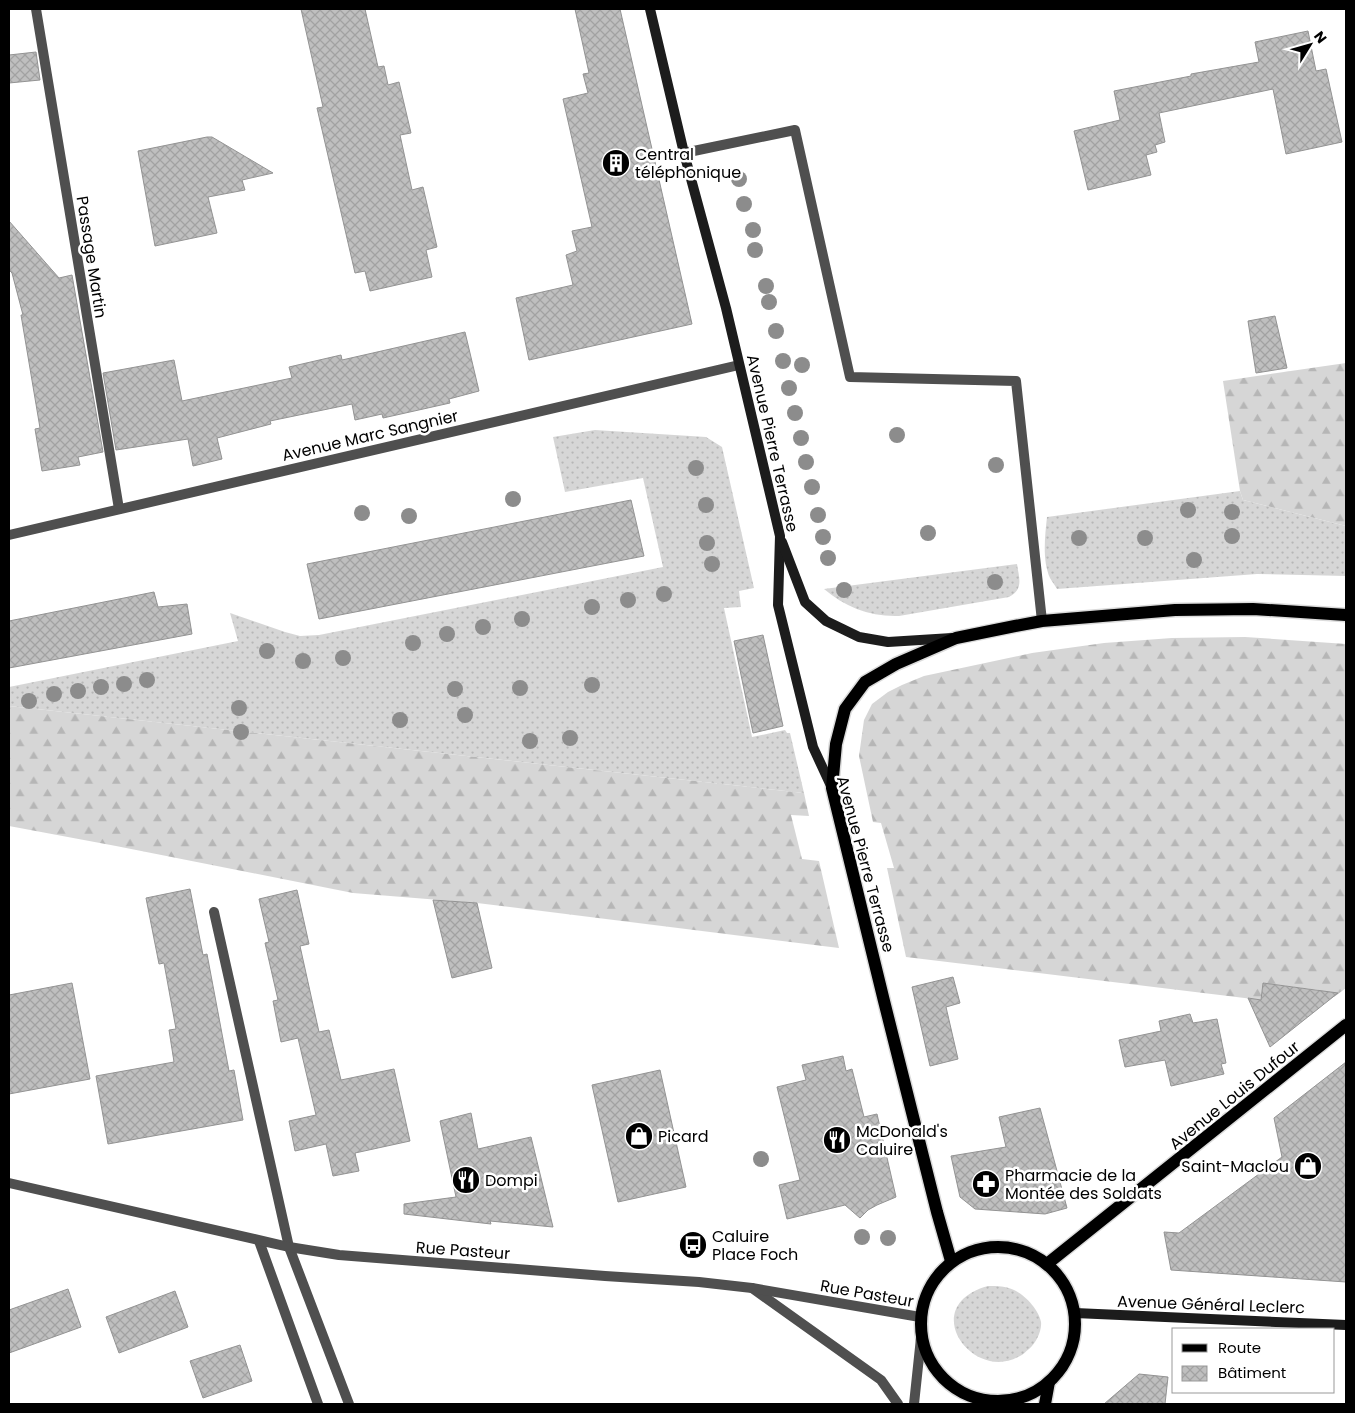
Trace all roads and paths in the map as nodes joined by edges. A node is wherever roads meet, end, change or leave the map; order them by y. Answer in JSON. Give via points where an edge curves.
{"nodes":[{"id":1,"x":36,"y":9,"type":"edge"},
{"id":2,"x":650,"y":9,"type":"edge"},
{"id":3,"x":684,"y":153,"type":"junction"},
{"id":4,"x":739,"y":365,"type":"junction"},
{"id":5,"x":119,"y":509,"type":"junction"},
{"id":6,"x":9,"y":535,"type":"edge"},
{"id":7,"x":780,"y":536,"type":"junction"},
{"id":8,"x":1346,"y":615,"type":"edge"},
{"id":9,"x":1042,"y":621,"type":"junction"},
{"id":10,"x":956,"y":638,"type":"junction"},
{"id":11,"x":832,"y":788,"type":"junction"},
{"id":12,"x":214,"y":912,"type":"dead end"},
{"id":13,"x":1346,"y":1025,"type":"edge"},
{"id":14,"x":9,"y":1183,"type":"edge"},
{"id":15,"x":260,"y":1241,"type":"junction"},
{"id":16,"x":289,"y":1247,"type":"junction"},
{"id":17,"x":951,"y":1261,"type":"junction"},
{"id":18,"x":1047,"y":1264,"type":"junction"},
{"id":19,"x":752,"y":1288,"type":"junction"},
{"id":20,"x":1075,"y":1313,"type":"junction"},
{"id":21,"x":920,"y":1318,"type":"junction"},
{"id":22,"x":1346,"y":1325,"type":"edge"},
{"id":23,"x":921,"y":1338,"type":"junction"},
{"id":24,"x":1049,"y":1382,"type":"junction"},
{"id":25,"x":960,"y":1398,"type":"edge"},
{"id":26,"x":1001,"y":1403,"type":"edge"},
{"id":27,"x":318,"y":1404,"type":"edge"},
{"id":28,"x":349,"y":1404,"type":"edge"},
{"id":29,"x":898,"y":1404,"type":"edge"},
{"id":30,"x":914,"y":1404,"type":"edge"},
{"id":31,"x":1045,"y":1404,"type":"edge"}],
"edges":[{"from":1,"to":5,"type":"street","name":"Passage Martin"},
{"from":2,"to":3,"type":"main road","name":"Avenue Pierre Terrasse"},
{"from":3,"to":4,"type":"main road","name":"Avenue Pierre Terrasse"},
{"from":3,"to":9,"type":"street","via":[[795,130],[850,377],[1016,381]]},
{"from":4,"to":5,"type":"street","name":"Avenue Marc Sangnier"},
{"from":4,"to":7,"type":"main road","name":"Avenue Pierre Terrasse"},
{"from":5,"to":6,"type":"street","name":"Avenue Marc Sangnier"},
{"from":7,"to":10,"type":"main road","via":[[805,602],[826,621],[858,637],[888,642]]},
{"from":7,"to":11,"type":"main road","name":"Avenue Pierre Terrasse","via":[[778,606],[812,748]]},
{"from":8,"to":9,"type":"main road","via":[[1253,609],[1185,610]]},
{"from":9,"to":10,"type":"main road"},
{"from":10,"to":11,"type":"main road","via":[[896,664],[865,682],[845,709],[836,744]]},
{"from":11,"to":17,"type":"main road","name":"Avenue Pierre Terrasse"},
{"from":12,"to":16,"type":"street"},
{"from":13,"to":18,"type":"main road","name":"Avenue Louis Dufour"},
{"from":14,"to":15,"type":"street","name":"Rue Pasteur"},
{"from":15,"to":16,"type":"street","name":"Rue Pasteur"},
{"from":15,"to":27,"type":"street"},
{"from":16,"to":19,"type":"street","name":"Rue Pasteur","via":[[375,1259]]},
{"from":16,"to":28,"type":"street"},
{"from":17,"to":18,"type":"main road","via":[[974,1249],[1000,1246],[1025,1251]]},
{"from":17,"to":21,"type":"main road","via":[[935,1277],[925,1296]]},
{"from":18,"to":20,"type":"main road","via":[[1061,1278]]},
{"from":19,"to":21,"type":"street","name":"Rue Pasteur"},
{"from":19,"to":29,"type":"street","via":[[880,1380]]},
{"from":20,"to":22,"type":"main road","name":"Avenue Général Leclerc"},
{"from":20,"to":24,"type":"main road","via":[[1074,1338],[1065,1362]]},
{"from":21,"to":23,"type":"main road"},
{"from":23,"to":25,"type":"main road","via":[[929,1360]]},
{"from":23,"to":30,"type":"street"},
{"from":24,"to":26,"type":"main road","via":[[1027,1396]]},
{"from":24,"to":31,"type":"main road"},
{"from":25,"to":26,"type":"main road"}]}
